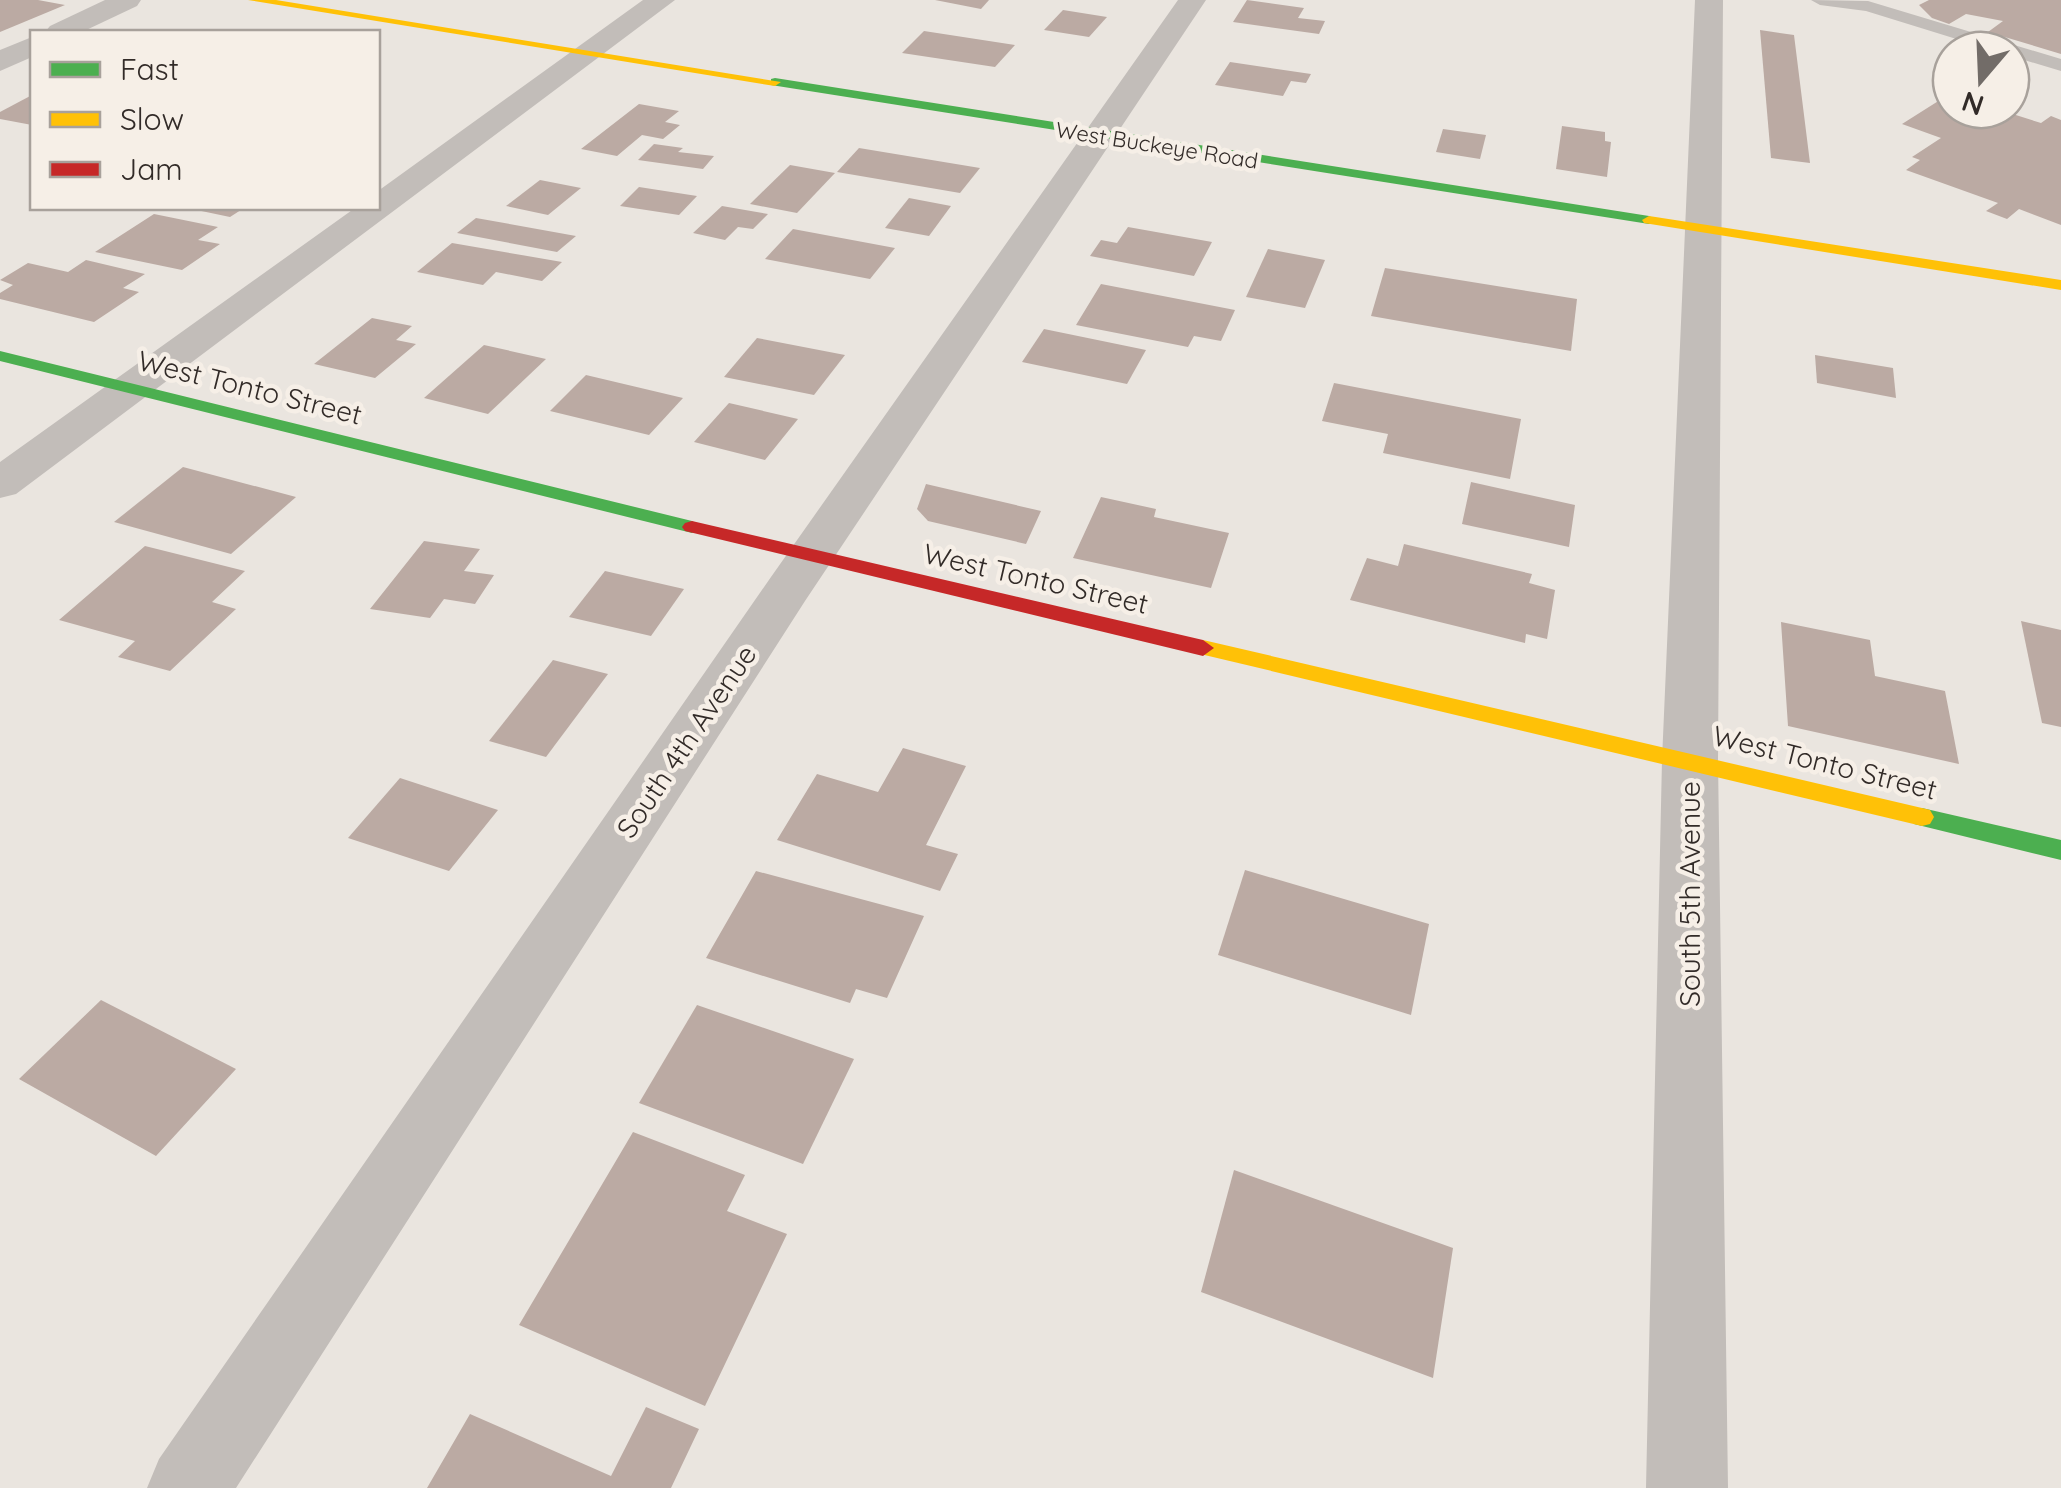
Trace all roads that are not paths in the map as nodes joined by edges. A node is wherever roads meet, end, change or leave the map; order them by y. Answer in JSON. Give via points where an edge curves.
{"nodes":[{"id":1,"x":127,"y":0,"type":"edge"},
{"id":2,"x":254,"y":0,"type":"edge"},
{"id":3,"x":660,"y":0,"type":"edge"},
{"id":4,"x":1192,"y":0,"type":"edge"},
{"id":5,"x":1708,"y":0,"type":"edge"},
{"id":6,"x":1820,"y":0,"type":"edge"},
{"id":7,"x":64,"y":30,"type":"edge"},
{"id":8,"x":30,"y":47,"type":"edge"},
{"id":9,"x":589,"y":53,"type":"junction"},
{"id":10,"x":0,"y":62,"type":"edge"},
{"id":11,"x":2061,"y":65,"type":"edge"},
{"id":12,"x":1100,"y":136,"type":"junction"},
{"id":13,"x":380,"y":205,"type":"edge"},
{"id":14,"x":373,"y":210,"type":"edge"},
{"id":15,"x":1704,"y":229,"type":"junction"},
{"id":16,"x":2061,"y":285,"type":"edge"},
{"id":17,"x":0,"y":356,"type":"edge"},
{"id":18,"x":130,"y":389,"type":"junction"},
{"id":19,"x":0,"y":484,"type":"edge"},
{"id":20,"x":810,"y":556,"type":"junction"},
{"id":21,"x":1690,"y":760,"type":"junction"},
{"id":22,"x":2061,"y":850,"type":"edge"},
{"id":23,"x":188,"y":1488,"type":"edge"},
{"id":24,"x":1687,"y":1488,"type":"edge"}],
"edges":[{"from":1,"to":7,"type":"street"},
{"from":2,"to":9,"type":"main road","name":"West Buckeye Road"},
{"from":3,"to":9,"type":"street"},
{"from":4,"to":12,"type":"street","name":"South 4th Avenue"},
{"from":5,"to":15,"type":"street","name":"South 5th Avenue"},
{"from":6,"to":11,"type":"lane","via":[[1868,6]]},
{"from":8,"to":10,"type":"street"},
{"from":9,"to":12,"type":"main road","name":"West Buckeye Road"},
{"from":9,"to":13,"type":"street"},
{"from":12,"to":15,"type":"main road","name":"West Buckeye Road"},
{"from":12,"to":20,"type":"street","name":"South 4th Avenue"},
{"from":14,"to":18,"type":"street"},
{"from":15,"to":16,"type":"main road","name":"West Buckeye Road"},
{"from":15,"to":21,"type":"street","name":"South 5th Avenue"},
{"from":17,"to":18,"type":"main road","name":"West Tonto Street"},
{"from":18,"to":19,"type":"street"},
{"from":18,"to":20,"type":"main road","name":"West Tonto Street"},
{"from":20,"to":21,"type":"main road","name":"West Tonto Street"},
{"from":20,"to":23,"type":"street","name":"South 4th Avenue"},
{"from":21,"to":22,"type":"main road","name":"West Tonto Street"},
{"from":21,"to":24,"type":"street","name":"South 5th Avenue"}]}
